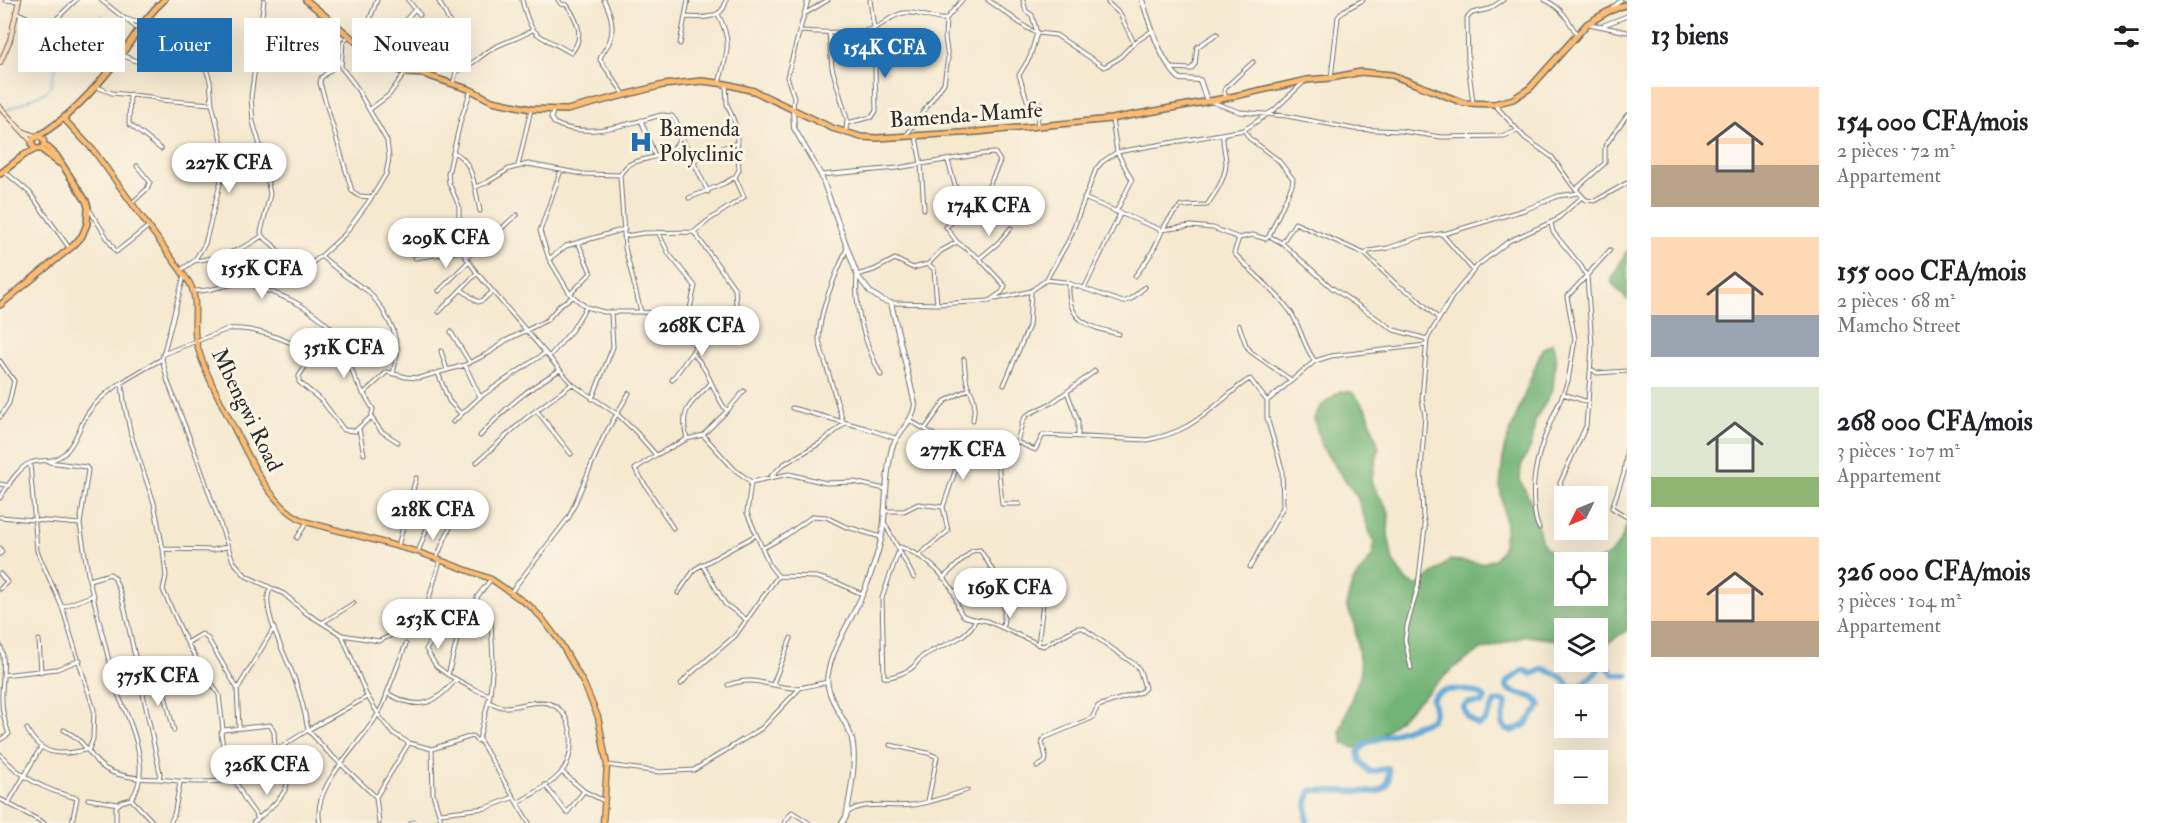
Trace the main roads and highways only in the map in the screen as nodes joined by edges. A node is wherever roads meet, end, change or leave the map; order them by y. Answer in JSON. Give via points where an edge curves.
{"nodes":[{"id":1,"x":164,"y":0,"type":"edge"},
{"id":2,"x":306,"y":0,"type":"edge"},
{"id":3,"x":19,"y":1,"type":"edge"},
{"id":4,"x":314,"y":3,"type":"edge"},
{"id":5,"x":1627,"y":4,"type":"edge"},
{"id":6,"x":0,"y":63,"type":"edge"},
{"id":7,"x":0,"y":107,"type":"edge"},
{"id":8,"x":64,"y":119,"type":"junction"},
{"id":9,"x":54,"y":127,"type":"junction"},
{"id":10,"x":34,"y":139,"type":"junction"},
{"id":11,"x":42,"y":146,"type":"junction"},
{"id":12,"x":24,"y":156,"type":"junction"},
{"id":13,"x":2,"y":173,"type":"edge"},
{"id":14,"x":0,"y":305,"type":"edge"},
{"id":15,"x":603,"y":823,"type":"edge"}],
"edges":[{"from":1,"to":8,"type":"highway","via":[[95,87]]},
{"from":2,"to":4,"type":"highway","name":"Bamenda-Mamfe"},
{"from":3,"to":6,"type":"main road"},
{"from":4,"to":5,"type":"highway","name":"Bamenda-Mamfe","via":[[348,36],[405,73],[423,74],[492,101],[553,111],[702,81],[754,91],[845,133],[877,138],[1111,118],[1361,72],[1392,75],[1457,100],[1494,104],[1513,99],[1530,88],[1587,24]]},
{"from":7,"to":10,"type":"main road"},
{"from":8,"to":9,"type":"highway"},
{"from":8,"to":15,"type":"main road","name":"Mbengwi Road","via":[[94,151],[194,291],[196,342],[216,392],[264,484],[277,501],[295,518],[418,552],[491,579],[542,617],[561,642],[598,717],[607,765]]},
{"from":9,"to":10,"type":"highway"},
{"from":9,"to":11,"type":"highway"},
{"from":10,"to":11,"type":"highway"},
{"from":10,"to":11,"type":"highway","via":[[44,139]]},
{"from":10,"to":12,"type":"highway"},
{"from":11,"to":12,"type":"highway"},
{"from":11,"to":14,"type":"highway","via":[[79,189],[88,207],[85,231],[70,249]]},
{"from":12,"to":13,"type":"highway"}]}
